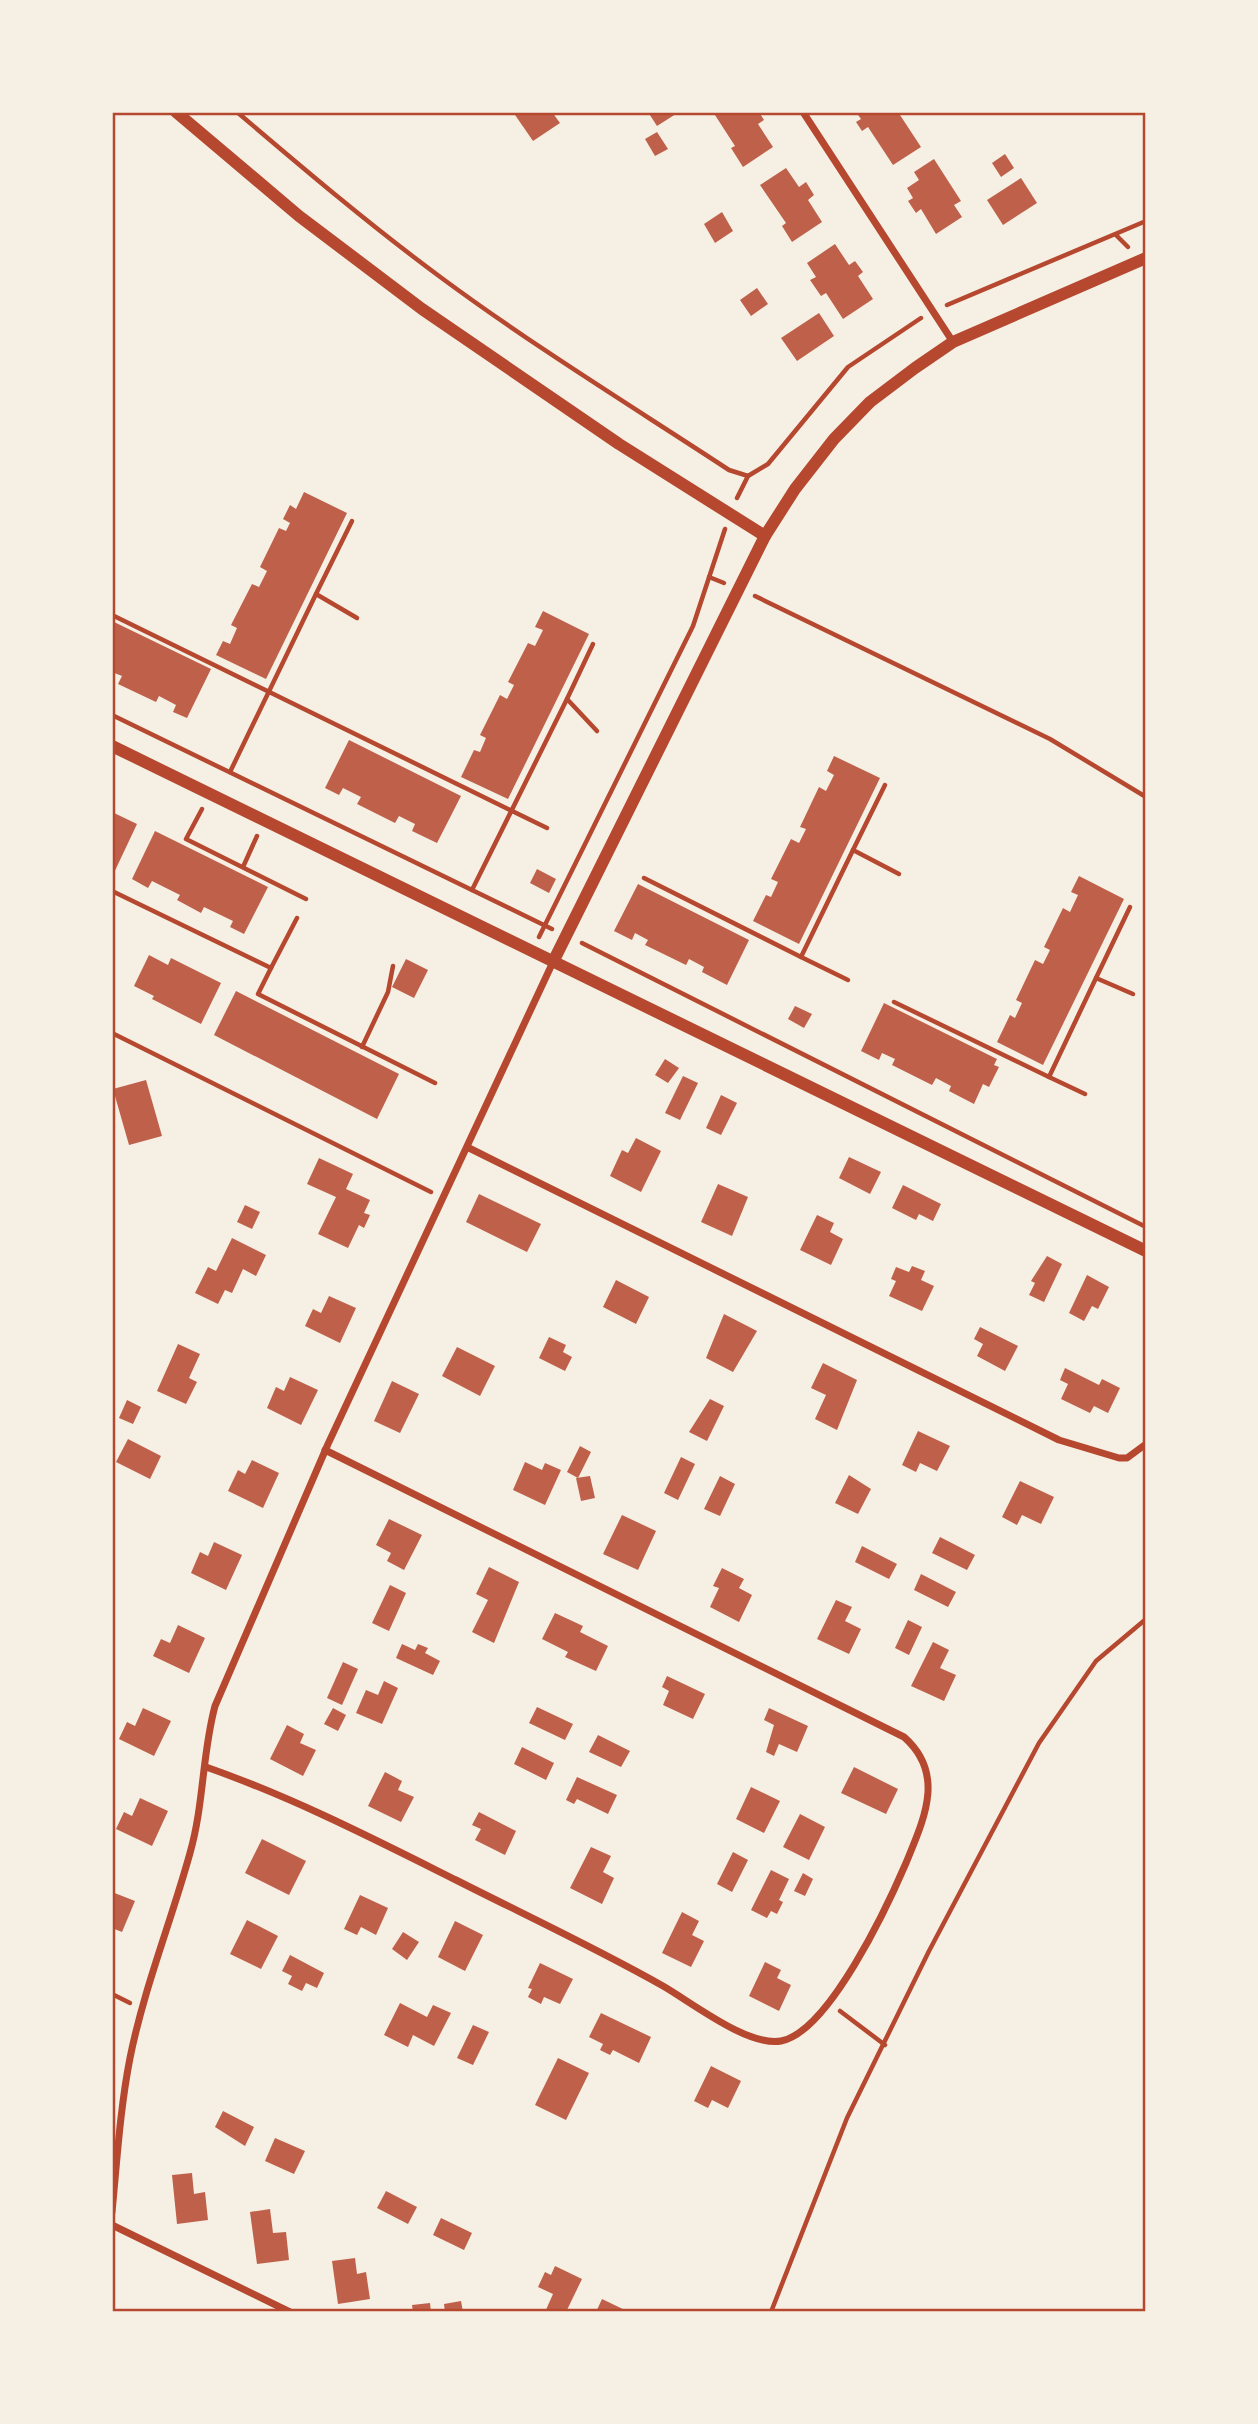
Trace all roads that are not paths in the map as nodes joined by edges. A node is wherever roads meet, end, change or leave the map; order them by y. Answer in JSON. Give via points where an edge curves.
{"nodes":[{"id":1,"x":176,"y":112,"type":"edge"},
{"id":2,"x":803,"y":112,"type":"edge"},
{"id":3,"x":1146,"y":258,"type":"edge"},
{"id":4,"x":953,"y":342,"type":"junction"},
{"id":5,"x":765,"y":536,"type":"junction"},
{"id":6,"x":112,"y":746,"type":"edge"},
{"id":7,"x":553,"y":962,"type":"junction"},
{"id":8,"x":469,"y":1148,"type":"junction"},
{"id":9,"x":1146,"y":1251,"type":"edge"},
{"id":10,"x":1146,"y":1444,"type":"edge"},
{"id":11,"x":325,"y":1450,"type":"junction"},
{"id":12,"x":206,"y":1767,"type":"junction"},
{"id":13,"x":112,"y":2212,"type":"edge"},
{"id":14,"x":112,"y":2225,"type":"edge"},
{"id":15,"x":290,"y":2312,"type":"edge"}],
"edges":[{"from":1,"to":5,"type":"street","via":[[299,216],[422,309],[618,444]]},
{"from":2,"to":4,"type":"street"},
{"from":3,"to":4,"type":"street"},
{"from":4,"to":5,"type":"street","via":[[870,402],[795,489]]},
{"from":5,"to":7,"type":"street"},
{"from":6,"to":7,"type":"street"},
{"from":7,"to":8,"type":"street"},
{"from":7,"to":9,"type":"street"},
{"from":8,"to":10,"type":"street","via":[[1059,1440],[1119,1458],[1127,1458]]},
{"from":8,"to":11,"type":"street"},
{"from":11,"to":12,"type":"street","via":[[215,1706]]},
{"from":11,"to":12,"type":"street","via":[[894,1731],[920,1754],[928,1776],[923,1816],[874,1930],[828,2002],[807,2026],[783,2041],[768,2040],[726,2025],[661,1985],[407,1856],[259,1785]]},
{"from":12,"to":13,"type":"street","via":[[190,1853],[130,2059]]},
{"from":14,"to":15,"type":"street"}]}
